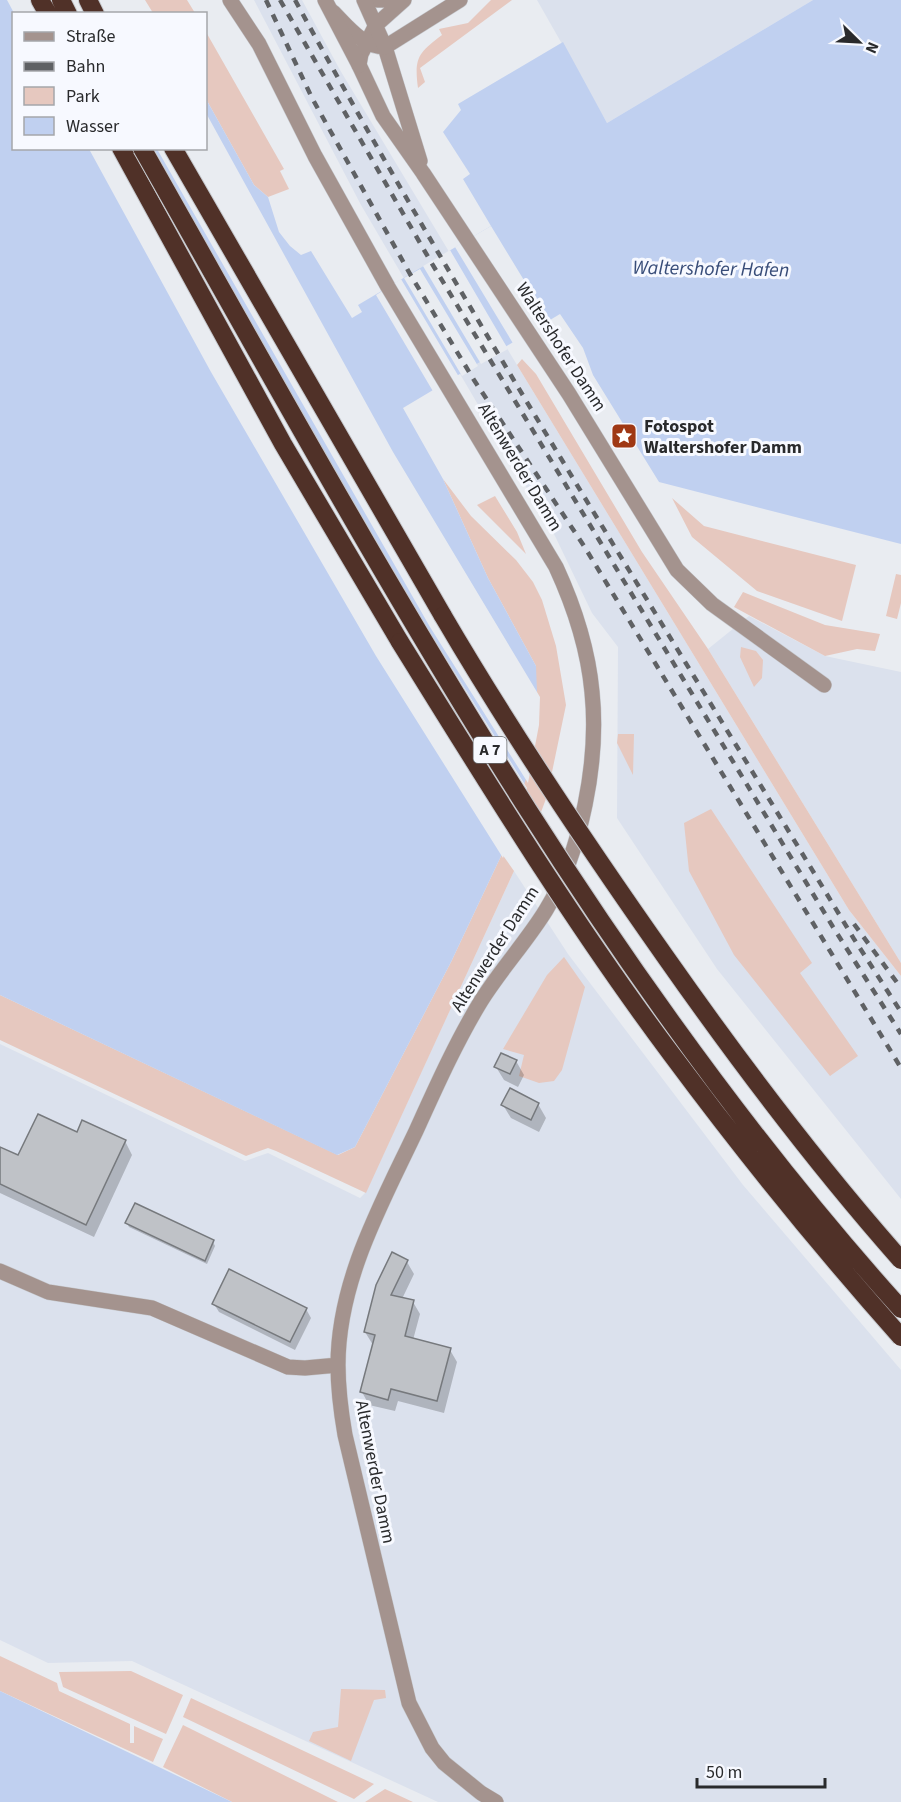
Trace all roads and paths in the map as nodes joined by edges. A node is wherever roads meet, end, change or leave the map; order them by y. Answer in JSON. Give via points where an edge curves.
{"nodes":[{"id":1,"x":230,"y":0,"type":"edge"},
{"id":2,"x":364,"y":0,"type":"edge"},
{"id":3,"x":377,"y":0,"type":"edge"},
{"id":4,"x":390,"y":0,"type":"edge"},
{"id":5,"x":404,"y":0,"type":"edge"},
{"id":6,"x":460,"y":0,"type":"edge"},
{"id":7,"x":327,"y":4,"type":"edge"},
{"id":8,"x":376,"y":25,"type":"junction"},
{"id":9,"x":366,"y":42,"type":"junction"},
{"id":10,"x":385,"y":47,"type":"junction"},
{"id":11,"x":359,"y":65,"type":"junction"},
{"id":12,"x":122,"y":150,"type":"edge"},
{"id":13,"x":143,"y":150,"type":"edge"},
{"id":14,"x":174,"y":150,"type":"edge"},
{"id":15,"x":423,"y":173,"type":"junction"},
{"id":16,"x":824,"y":685,"type":"dead end"},
{"id":17,"x":901,"y":1260,"type":"edge"},
{"id":18,"x":0,"y":1271,"type":"edge"},
{"id":19,"x":901,"y":1309,"type":"edge"},
{"id":20,"x":901,"y":1336,"type":"edge"},
{"id":21,"x":338,"y":1365,"type":"junction"},
{"id":22,"x":496,"y":1802,"type":"edge"}],
"edges":[{"from":1,"to":21,"type":"street","name":"Altenwerder Damm","via":[[259,44],[315,156],[388,287],[542,542],[574,611],[592,692],[594,726],[588,784],[575,842],[547,909],[470,1021],[370,1228],[348,1291]]},
{"from":2,"to":8,"type":"street"},
{"from":3,"to":4,"type":"street"},
{"from":5,"to":8,"type":"street"},
{"from":6,"to":10,"type":"street"},
{"from":7,"to":9,"type":"street"},
{"from":7,"to":11,"type":"street"},
{"from":8,"to":9,"type":"street"},
{"from":8,"to":10,"type":"street"},
{"from":9,"to":10,"type":"street"},
{"from":9,"to":11,"type":"street"},
{"from":10,"to":15,"type":"street","name":"Waltershofer Damm"},
{"from":11,"to":15,"type":"street","name":"Waltershofer Damm","via":[[383,116]]},
{"from":12,"to":20,"type":"highway","number":"A 7","bridge":true,"via":[[283,444],[495,794],[671,1053],[809,1231]]},
{"from":13,"to":19,"type":"highway","number":"A 7","bridge":true,"via":[[417,632],[544,836],[653,997],[727,1096]]},
{"from":14,"to":17,"type":"highway","number":"A 7","bridge":true,"via":[[506,721],[711,1022],[779,1112]]},
{"from":15,"to":16,"type":"street","name":"Waltershofer Damm","via":[[684,577],[712,604]]},
{"from":18,"to":21,"type":"street","via":[[48,1292],[152,1308],[288,1367]]},
{"from":21,"to":22,"type":"street","name":"Altenwerder Damm","via":[[339,1399],[353,1476],[409,1703],[444,1763]]}]}
